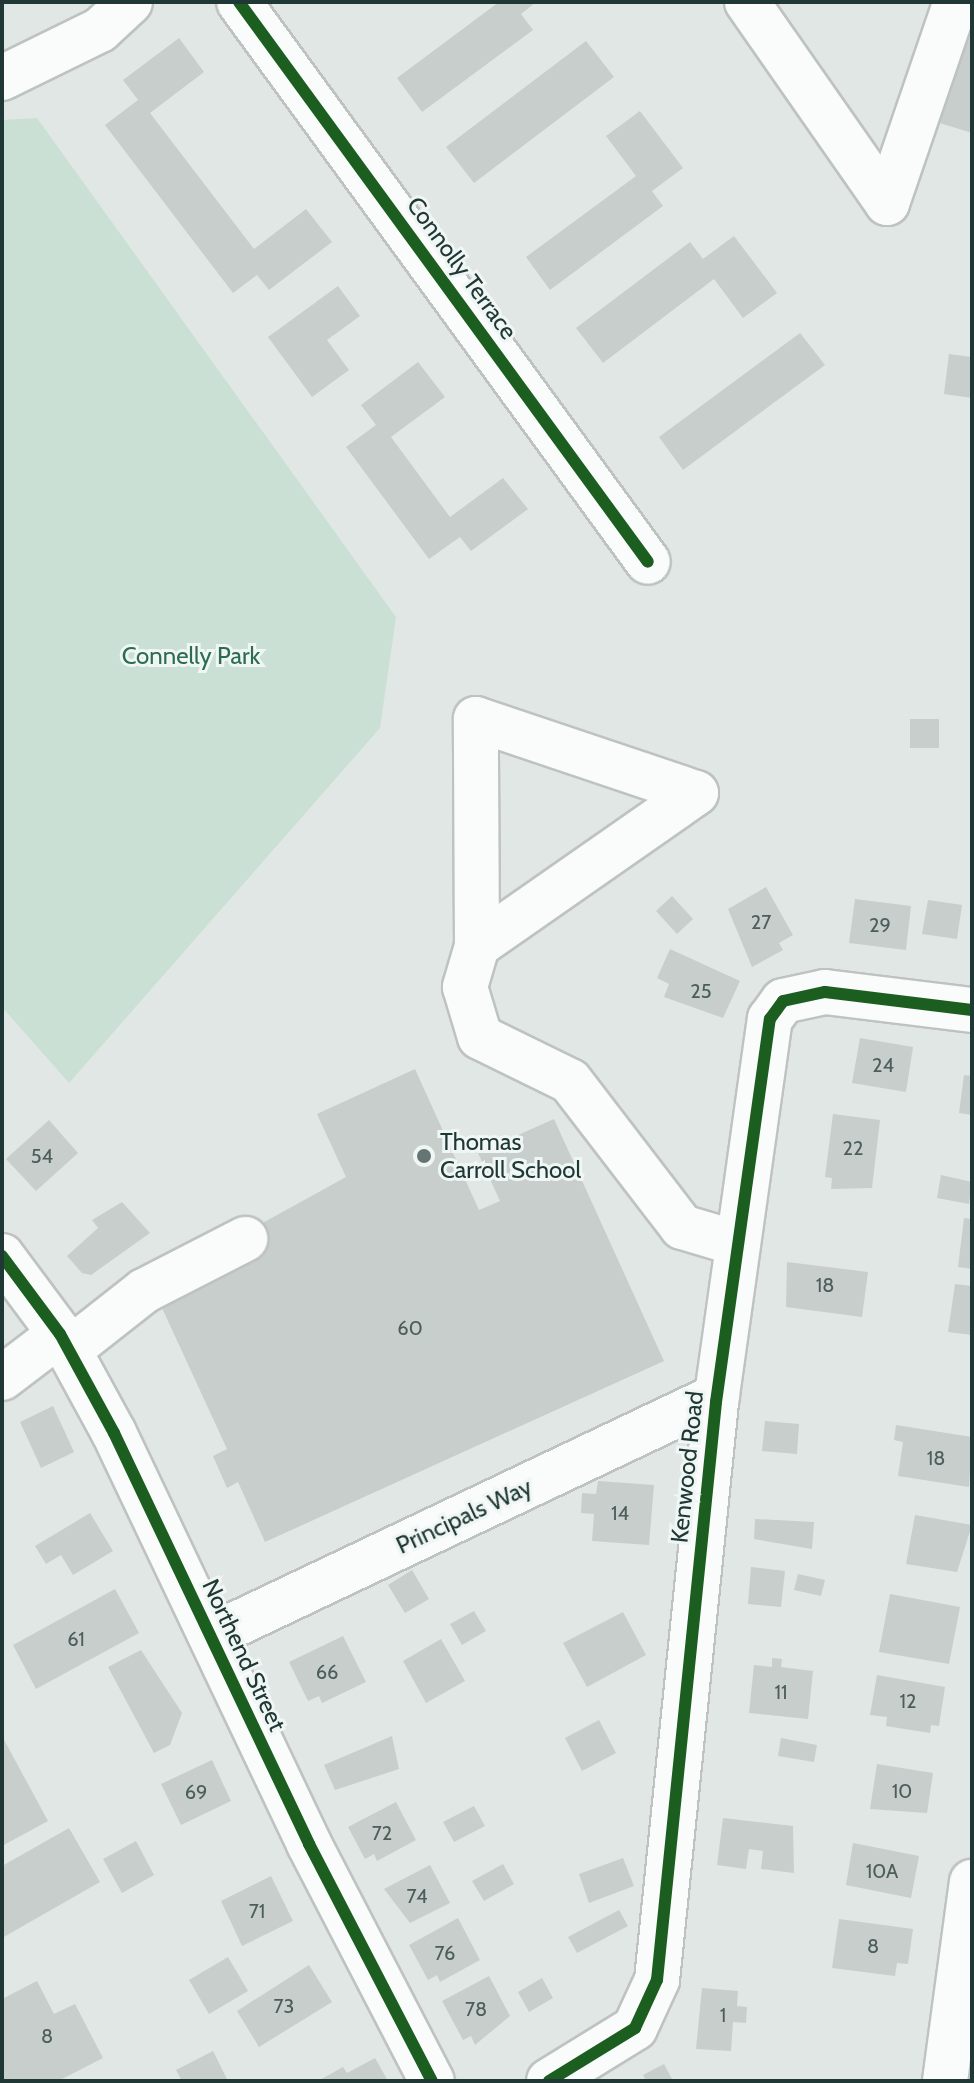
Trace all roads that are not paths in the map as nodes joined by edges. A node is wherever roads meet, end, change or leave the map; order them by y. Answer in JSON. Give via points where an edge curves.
{"nodes":[{"id":1,"x":130,"y":2,"type":"edge"},
{"id":2,"x":239,"y":2,"type":"edge"},
{"id":3,"x":747,"y":2,"type":"edge"},
{"id":4,"x":956,"y":2,"type":"edge"},
{"id":5,"x":2,"y":78,"type":"edge"},
{"id":6,"x":648,"y":562,"type":"dead end"},
{"id":7,"x":477,"y":946,"type":"junction"},
{"id":8,"x":972,"y":1010,"type":"edge"},
{"id":9,"x":245,"y":1239,"type":"dead end"},
{"id":10,"x":736,"y":1243,"type":"junction"},
{"id":11,"x":2,"y":1256,"type":"edge"},
{"id":12,"x":65,"y":1342,"type":"junction"},
{"id":13,"x":2,"y":1378,"type":"edge"},
{"id":14,"x":717,"y":1396,"type":"junction"},
{"id":15,"x":211,"y":1636,"type":"junction"},
{"id":16,"x":972,"y":1882,"type":"edge"},
{"id":17,"x":432,"y":2081,"type":"edge"},
{"id":18,"x":549,"y":2081,"type":"edge"},
{"id":19,"x":945,"y":2081,"type":"edge"}],
"edges":[{"from":1,"to":5,"type":"street","via":[[87,38]]},
{"from":2,"to":6,"type":"street","name":"Connolly Terrace"},
{"from":3,"to":4,"type":"street","via":[[887,203]]},
{"from":7,"to":7,"type":"street","via":[[619,847],[696,793],[476,719]]},
{"from":7,"to":10,"type":"street","via":[[465,987],[480,1037],[570,1081],[682,1227]]},
{"from":8,"to":10,"type":"street","name":"Kenwood Road","via":[[852,993],[783,1001],[770,1019],[758,1062]]},
{"from":9,"to":12,"type":"street","via":[[144,1291]]},
{"from":10,"to":14,"type":"street","name":"Kenwood Road"},
{"from":11,"to":12,"type":"street","name":"Northend Street"},
{"from":12,"to":13,"type":"street"},
{"from":12,"to":15,"type":"street","name":"Northend Street"},
{"from":14,"to":15,"type":"street","name":"Principals Way"},
{"from":14,"to":18,"type":"street","name":"Kenwood Road","via":[[657,1980],[635,2028]]},
{"from":15,"to":17,"type":"street","name":"Northend Street"},
{"from":16,"to":19,"type":"street"}]}
